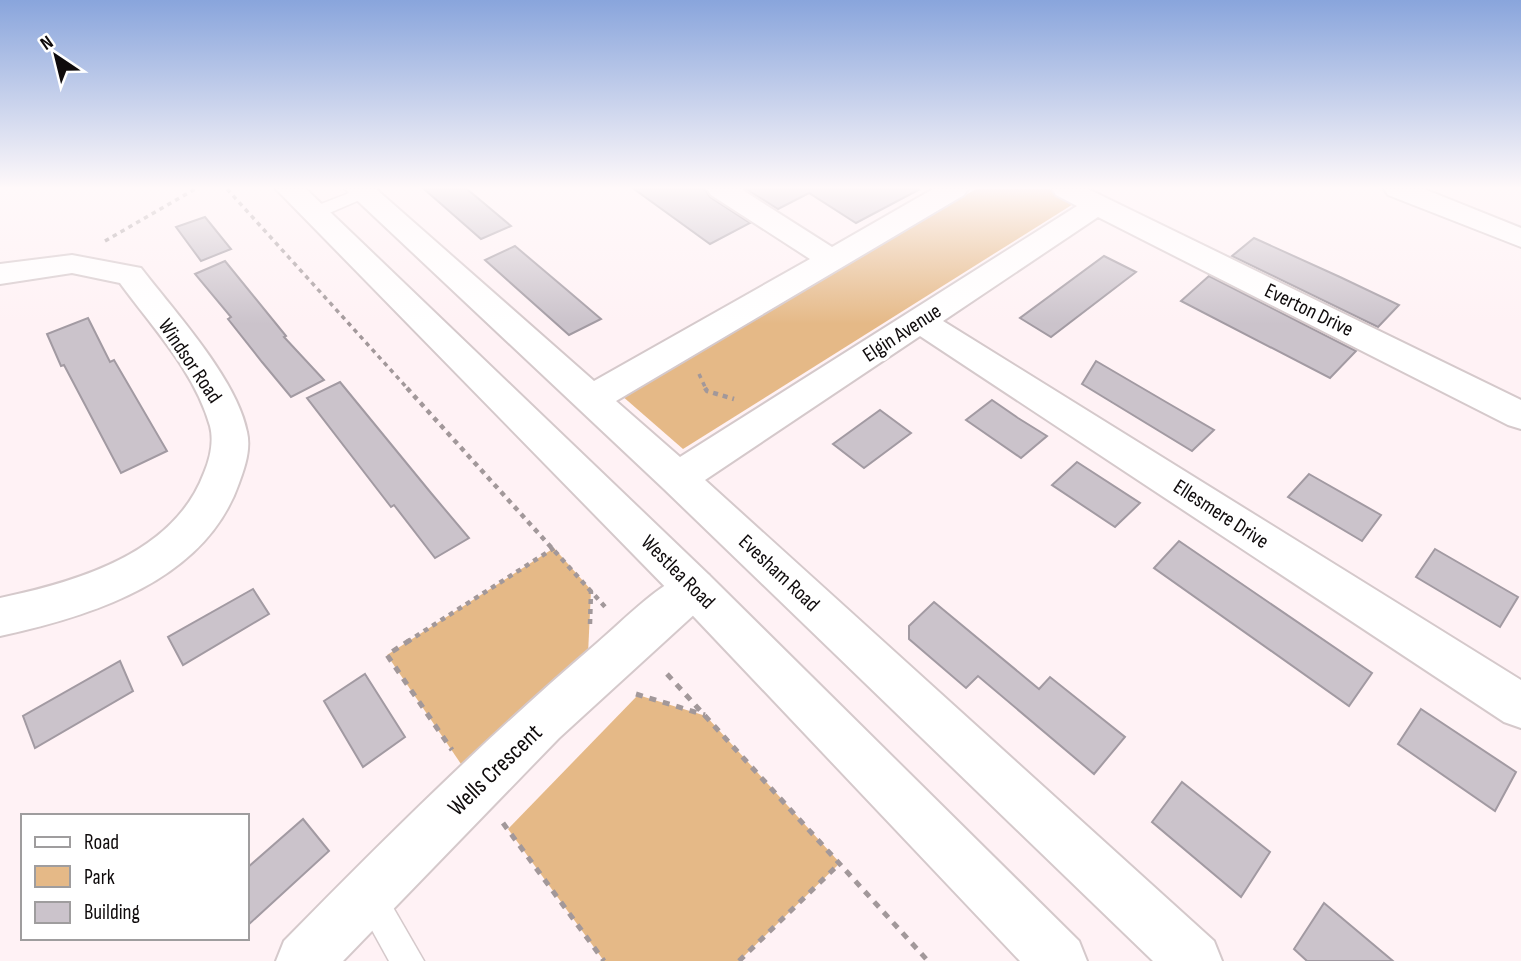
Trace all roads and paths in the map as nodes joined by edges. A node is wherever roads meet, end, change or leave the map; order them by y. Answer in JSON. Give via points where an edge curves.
{"nodes":[{"id":1,"x":116,"y":234,"type":"edge"},
{"id":2,"x":268,"y":234,"type":"edge"},
{"id":3,"x":335,"y":234,"type":"edge"},
{"id":4,"x":409,"y":234,"type":"edge"},
{"id":5,"x":791,"y":234,"type":"edge"},
{"id":6,"x":875,"y":234,"type":"edge"},
{"id":7,"x":1054,"y":234,"type":"edge"},
{"id":8,"x":1155,"y":234,"type":"edge"},
{"id":9,"x":831,"y":259,"type":"junction"},
{"id":10,"x":72,"y":264,"type":"junction"},
{"id":11,"x":0,"y":274,"type":"edge"},
{"id":12,"x":921,"y":322,"type":"junction"},
{"id":13,"x":722,"y":323,"type":"junction"},
{"id":14,"x":591,"y":398,"type":"junction"},
{"id":15,"x":745,"y":400,"type":"dead end"},
{"id":16,"x":1521,"y":416,"type":"edge"},
{"id":17,"x":678,"y":478,"type":"junction"},
{"id":18,"x":554,"y":548,"type":"junction"},
{"id":19,"x":694,"y":588,"type":"junction"},
{"id":20,"x":608,"y":610,"type":"dead end"},
{"id":21,"x":0,"y":617,"type":"edge"},
{"id":22,"x":667,"y":674,"type":"dead end"},
{"id":23,"x":1521,"y":706,"type":"edge"},
{"id":24,"x":476,"y":788,"type":"junction"},
{"id":25,"x":840,"y":863,"type":"junction"},
{"id":26,"x":368,"y":894,"type":"junction"},
{"id":27,"x":304,"y":961,"type":"edge"},
{"id":28,"x":407,"y":961,"type":"edge"},
{"id":29,"x":604,"y":961,"type":"edge"},
{"id":30,"x":739,"y":961,"type":"edge"},
{"id":31,"x":929,"y":961,"type":"edge"},
{"id":32,"x":1059,"y":961,"type":"edge"},
{"id":33,"x":1194,"y":961,"type":"edge"}],
"edges":[{"from":1,"to":10,"type":"path"},
{"from":2,"to":18,"type":"path"},
{"from":3,"to":19,"type":"street","name":"Westlea Road"},
{"from":4,"to":14,"type":"street","name":"Evesham Road"},
{"from":5,"to":9,"type":"street"},
{"from":6,"to":9,"type":"street"},
{"from":7,"to":12,"type":"street","name":"Elgin Avenue"},
{"from":8,"to":16,"type":"street","name":"Everton Drive"},
{"from":9,"to":13,"type":"street"},
{"from":10,"to":11,"type":"street","name":"Windsor Road"},
{"from":10,"to":21,"type":"street","name":"Windsor Road","via":[[130,275],[219,399],[229,430],[226,465],[207,514],[173,547],[124,577],[77,597]]},
{"from":12,"to":17,"type":"street","name":"Elgin Avenue"},
{"from":12,"to":23,"type":"street","name":"Ellesmere Drive"},
{"from":13,"to":14,"type":"street"},
{"from":13,"to":15,"type":"path","via":[[735,333],[714,345],[699,374],[708,391],[726,399]]},
{"from":14,"to":17,"type":"street","name":"Evesham Road"},
{"from":17,"to":33,"type":"street","name":"Evesham Road"},
{"from":18,"to":20,"type":"path"},
{"from":18,"to":24,"type":"path","via":[[387,655]]},
{"from":19,"to":24,"type":"street","name":"Wells Crescent","via":[[587,679]]},
{"from":19,"to":32,"type":"street","name":"Westlea Road"},
{"from":22,"to":25,"type":"path"},
{"from":24,"to":26,"type":"street","name":"Wells Crescent"},
{"from":24,"to":29,"type":"path"},
{"from":25,"to":30,"type":"path"},
{"from":25,"to":31,"type":"path"},
{"from":26,"to":27,"type":"street","name":"Wells Crescent"},
{"from":26,"to":28,"type":"lane"}]}
